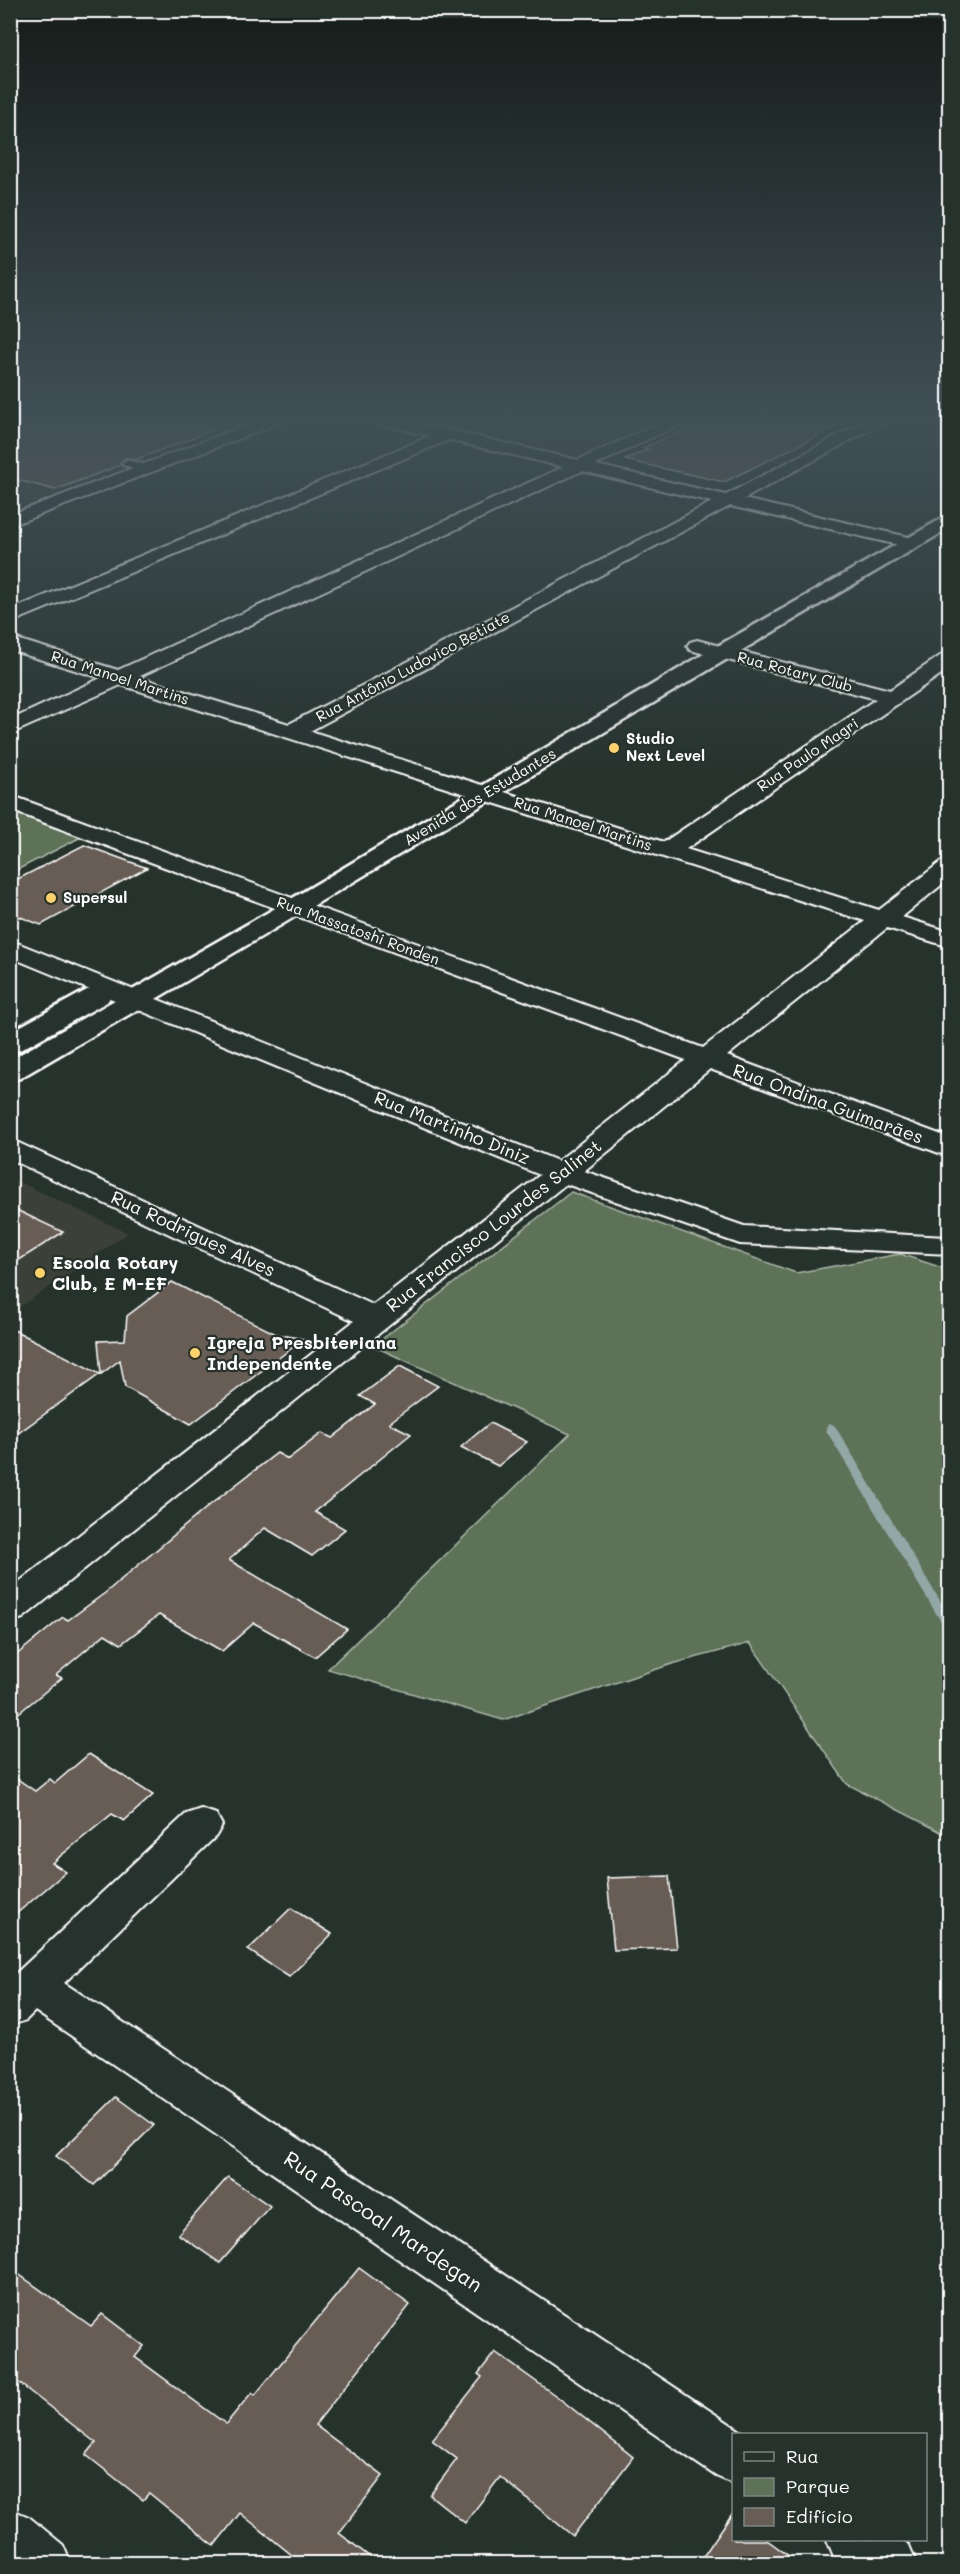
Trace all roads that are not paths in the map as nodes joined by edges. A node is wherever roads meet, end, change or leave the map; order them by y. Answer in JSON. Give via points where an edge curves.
{"nodes":[{"id":1,"x":202,"y":537,"type":"edge"},
{"id":2,"x":425,"y":537,"type":"edge"},
{"id":3,"x":658,"y":537,"type":"edge"},
{"id":4,"x":887,"y":537,"type":"joint"},
{"id":5,"x":921,"y":537,"type":"edge"},
{"id":6,"x":911,"y":543,"type":"junction"},
{"id":7,"x":10,"y":617,"type":"edge"},
{"id":8,"x":10,"y":643,"type":"edge"},
{"id":9,"x":697,"y":646,"type":"junction"},
{"id":10,"x":721,"y":652,"type":"junction"},
{"id":11,"x":950,"y":658,"type":"edge"},
{"id":12,"x":119,"y":678,"type":"junction"},
{"id":13,"x":893,"y":697,"type":"junction"},
{"id":14,"x":583,"y":713,"type":"junction"},
{"id":15,"x":607,"y":721,"type":"junction"},
{"id":16,"x":10,"y":728,"type":"edge"},
{"id":17,"x":291,"y":732,"type":"junction"},
{"id":18,"x":459,"y":785,"type":"junction"},
{"id":19,"x":486,"y":794,"type":"junction"},
{"id":20,"x":10,"y":802,"type":"edge"},
{"id":21,"x":667,"y":851,"type":"junction"},
{"id":22,"x":950,"y":866,"type":"edge"},
{"id":23,"x":267,"y":898,"type":"junction"},
{"id":24,"x":295,"y":908,"type":"junction"},
{"id":25,"x":883,"y":919,"type":"junction"},
{"id":26,"x":950,"y":940,"type":"edge"},
{"id":27,"x":10,"y":948,"type":"edge"},
{"id":28,"x":124,"y":994,"type":"junction"},
{"id":29,"x":10,"y":1044,"type":"edge"},
{"id":30,"x":706,"y":1059,"type":"junction"},
{"id":31,"x":10,"y":1072,"type":"edge"},
{"id":32,"x":10,"y":1148,"type":"edge"},
{"id":33,"x":950,"y":1148,"type":"edge"},
{"id":34,"x":562,"y":1173,"type":"junction"},
{"id":35,"x":945,"y":1246,"type":"dead end"},
{"id":36,"x":376,"y":1319,"type":"junction"},
{"id":37,"x":10,"y":1609,"type":"edge"},
{"id":38,"x":201,"y":1825,"type":"dead end"},
{"id":39,"x":22,"y":1996,"type":"edge"},
{"id":40,"x":732,"y":2457,"type":"edge"},
{"id":41,"x":10,"y":2536,"type":"edge"},
{"id":42,"x":856,"y":2541,"type":"edge"},
{"id":43,"x":44,"y":2564,"type":"edge"},
{"id":44,"x":890,"y":2564,"type":"edge"}],
"edges":[{"from":1,"to":7,"type":"street"},
{"from":2,"to":12,"type":"street"},
{"from":3,"to":17,"type":"street","name":"Rua Antônio Ludovico Betiate"},
{"from":4,"to":6,"type":"street"},
{"from":4,"to":9,"type":"street","name":"Avenida dos Estudantes"},
{"from":5,"to":6,"type":"street","name":"Avenida dos Estudantes"},
{"from":6,"to":10,"type":"street","name":"Avenida dos Estudantes"},
{"from":8,"to":12,"type":"street","name":"Rua Manoel Martins"},
{"from":9,"to":10,"type":"street","name":"Rua Rotary Club"},
{"from":9,"to":14,"type":"street","name":"Avenida dos Estudantes"},
{"from":10,"to":13,"type":"street","name":"Rua Rotary Club"},
{"from":10,"to":15,"type":"street","name":"Avenida dos Estudantes"},
{"from":11,"to":13,"type":"street","name":"Rua Paulo Magri"},
{"from":12,"to":16,"type":"street"},
{"from":12,"to":17,"type":"street","name":"Rua Manoel Martins"},
{"from":13,"to":21,"type":"street","name":"Rua Paulo Magri"},
{"from":14,"to":15,"type":"street"},
{"from":14,"to":18,"type":"street","name":"Avenida dos Estudantes"},
{"from":15,"to":19,"type":"street","name":"Avenida dos Estudantes"},
{"from":17,"to":18,"type":"street","name":"Rua Manoel Martins"},
{"from":18,"to":19,"type":"street","name":"Rua Manoel Martins"},
{"from":18,"to":23,"type":"street","name":"Avenida dos Estudantes"},
{"from":19,"to":21,"type":"street","name":"Rua Manoel Martins"},
{"from":19,"to":24,"type":"street","name":"Avenida dos Estudantes"},
{"from":20,"to":23,"type":"street","name":"Rua Massatoshi Ronden"},
{"from":21,"to":25,"type":"street","name":"Rua Manoel Martins"},
{"from":22,"to":25,"type":"street","name":"Rua Francisco Lourdes Salinet"},
{"from":23,"to":24,"type":"street","name":"Rua Massatoshi Ronden"},
{"from":23,"to":28,"type":"street","name":"Avenida dos Estudantes"},
{"from":24,"to":28,"type":"street","name":"Avenida dos Estudantes"},
{"from":24,"to":30,"type":"street","name":"Rua Massatoshi Ronden"},
{"from":25,"to":26,"type":"street","name":"Rua Manoel Martins"},
{"from":25,"to":30,"type":"street","name":"Rua Francisco Lourdes Salinet"},
{"from":27,"to":28,"type":"street","name":"Rua Martinho Diniz"},
{"from":28,"to":29,"type":"street","name":"Avenida dos Estudantes"},
{"from":28,"to":31,"type":"street","name":"Avenida dos Estudantes"},
{"from":28,"to":34,"type":"street","name":"Rua Martinho Diniz"},
{"from":30,"to":33,"type":"street","name":"Rua Ondina Guimarães"},
{"from":30,"to":34,"type":"street","name":"Rua Francisco Lourdes Salinet"},
{"from":32,"to":36,"type":"street","name":"Rua Rodrigues Alves"},
{"from":34,"to":35,"type":"street","name":"Rua Martinho Diniz","via":[[740,1235]]},
{"from":34,"to":36,"type":"street","name":"Rua Francisco Lourdes Salinet"},
{"from":36,"to":37,"type":"street","name":"Rua Francisco Lourdes Salinet"},
{"from":38,"to":39,"type":"street"},
{"from":39,"to":40,"type":"street","name":"Rua Pascoal Mardegan"},
{"from":41,"to":43,"type":"street"},
{"from":42,"to":44,"type":"street"}]}
